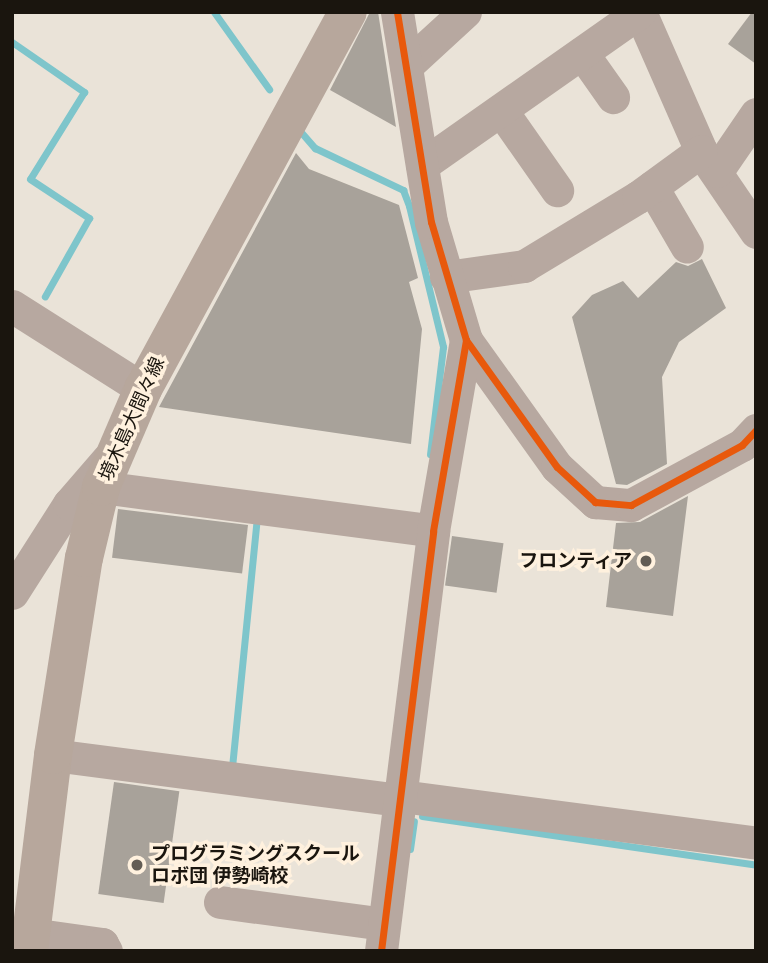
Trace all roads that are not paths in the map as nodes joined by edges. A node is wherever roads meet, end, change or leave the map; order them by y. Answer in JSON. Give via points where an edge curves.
{"nodes":[{"id":1,"x":348,"y":12,"type":"edge"},
{"id":2,"x":397,"y":12,"type":"edge"},
{"id":3,"x":465,"y":12,"type":"edge"},
{"id":4,"x":640,"y":12,"type":"edge"},
{"id":5,"x":582,"y":53,"type":"junction"},
{"id":6,"x":406,"y":66,"type":"junction"},
{"id":7,"x":613,"y":97,"type":"dead end"},
{"id":8,"x":501,"y":110,"type":"junction"},
{"id":9,"x":756,"y":114,"type":"edge"},
{"id":10,"x":709,"y":161,"type":"junction"},
{"id":11,"x":422,"y":165,"type":"junction"},
{"id":12,"x":652,"y":187,"type":"junction"},
{"id":13,"x":557,"y":190,"type":"dead end"},
{"id":14,"x":756,"y":232,"type":"edge"},
{"id":15,"x":687,"y":247,"type":"dead end"},
{"id":16,"x":446,"y":277,"type":"junction"},
{"id":17,"x":12,"y":306,"type":"edge"},
{"id":18,"x":466,"y":340,"type":"junction"},
{"id":19,"x":142,"y":389,"type":"junction"},
{"id":20,"x":756,"y":430,"type":"edge"},
{"id":21,"x":117,"y":445,"type":"junction"},
{"id":22,"x":101,"y":487,"type":"junction"},
{"id":23,"x":433,"y":531,"type":"junction"},
{"id":24,"x":12,"y":593,"type":"edge"},
{"id":25,"x":53,"y":755,"type":"junction"},
{"id":26,"x":401,"y":798,"type":"junction"},
{"id":27,"x":756,"y":843,"type":"edge"},
{"id":28,"x":220,"y":902,"type":"dead end"},
{"id":29,"x":382,"y":938,"type":"edge"},
{"id":30,"x":30,"y":943,"type":"edge"},
{"id":31,"x":106,"y":951,"type":"edge"}],
"edges":[{"from":1,"to":19,"type":"main road","name":"境木島大間々線"},
{"from":2,"to":6,"type":"street"},
{"from":3,"to":6,"type":"street"},
{"from":4,"to":5,"type":"street"},
{"from":4,"to":10,"type":"street"},
{"from":5,"to":7,"type":"street"},
{"from":5,"to":8,"type":"street"},
{"from":6,"to":11,"type":"street"},
{"from":8,"to":11,"type":"street"},
{"from":8,"to":13,"type":"street"},
{"from":9,"to":10,"type":"street"},
{"from":10,"to":12,"type":"street"},
{"from":10,"to":14,"type":"street"},
{"from":11,"to":16,"type":"street"},
{"from":12,"to":15,"type":"street"},
{"from":12,"to":16,"type":"street","via":[[524,267]]},
{"from":16,"to":18,"type":"street"},
{"from":17,"to":19,"type":"street"},
{"from":18,"to":20,"type":"street","via":[[557,467],[595,502],[631,505],[742,445]]},
{"from":18,"to":23,"type":"street"},
{"from":19,"to":21,"type":"main road","name":"境木島大間々線"},
{"from":21,"to":22,"type":"main road","name":"境木島大間々線"},
{"from":21,"to":24,"type":"street","via":[[91,483],[68,504]]},
{"from":22,"to":23,"type":"street"},
{"from":22,"to":25,"type":"main road","name":"境木島大間々線","via":[[84,558]]},
{"from":23,"to":26,"type":"street"},
{"from":25,"to":26,"type":"street"},
{"from":25,"to":30,"type":"main road","name":"境木島大間々線"},
{"from":26,"to":27,"type":"street"},
{"from":26,"to":29,"type":"street"},
{"from":28,"to":29,"type":"street"},
{"from":30,"to":31,"type":"street","via":[[103,944]]}]}
